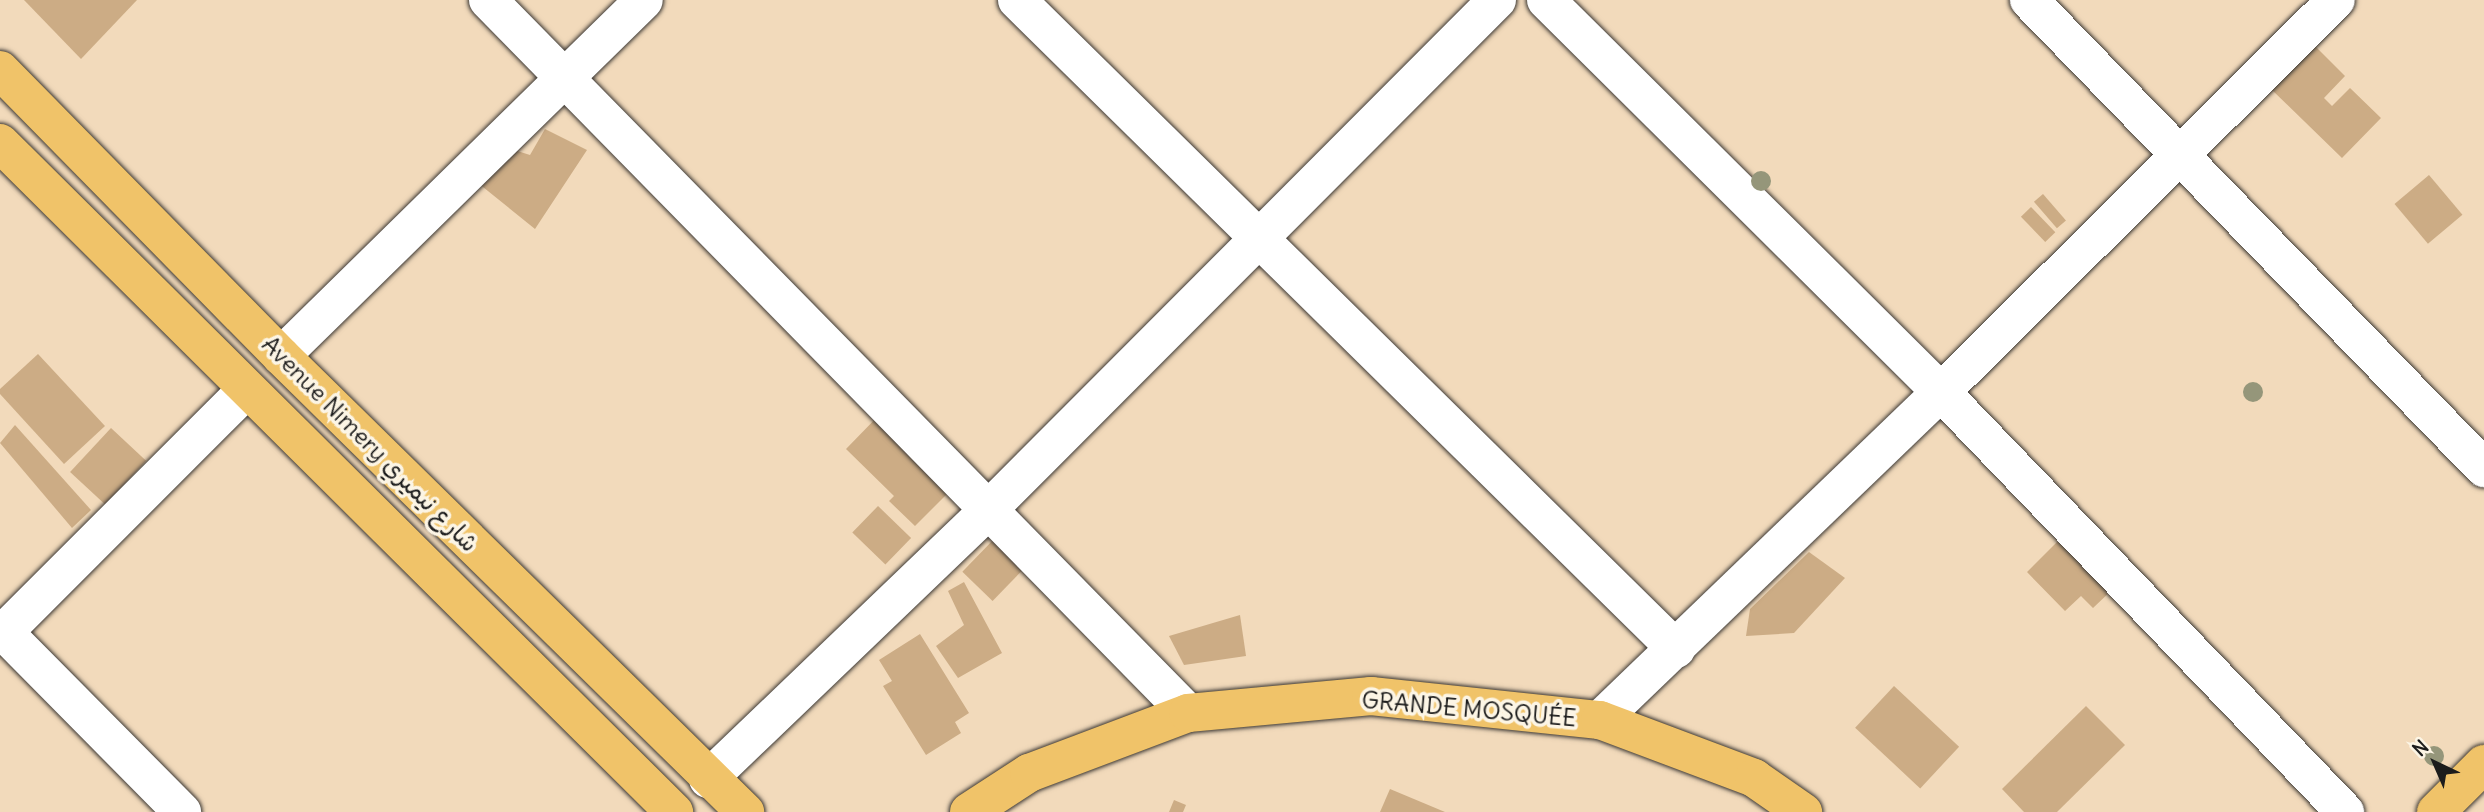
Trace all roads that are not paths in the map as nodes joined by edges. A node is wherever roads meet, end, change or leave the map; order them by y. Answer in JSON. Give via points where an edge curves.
{"nodes":[{"id":1,"x":488,"y":0,"type":"edge"},
{"id":2,"x":643,"y":0,"type":"edge"},
{"id":3,"x":1017,"y":0,"type":"edge"},
{"id":4,"x":1497,"y":0,"type":"edge"},
{"id":5,"x":1546,"y":0,"type":"edge"},
{"id":6,"x":2029,"y":0,"type":"edge"},
{"id":7,"x":2336,"y":0,"type":"edge"},
{"id":8,"x":0,"y":69,"type":"edge"},
{"id":9,"x":566,"y":77,"type":"junction"},
{"id":10,"x":0,"y":143,"type":"edge"},
{"id":11,"x":2179,"y":156,"type":"junction"},
{"id":12,"x":1259,"y":237,"type":"junction"},
{"id":13,"x":281,"y":356,"type":"junction"},
{"id":14,"x":247,"y":389,"type":"junction"},
{"id":15,"x":1941,"y":392,"type":"junction"},
{"id":16,"x":2484,"y":468,"type":"edge"},
{"id":17,"x":987,"y":510,"type":"junction"},
{"id":18,"x":1,"y":632,"type":"edge"},
{"id":19,"x":1676,"y":649,"type":"junction"},
{"id":20,"x":1188,"y":713,"type":"junction"},
{"id":21,"x":1600,"y":720,"type":"junction"},
{"id":22,"x":2484,"y":764,"type":"edge"},
{"id":23,"x":708,"y":779,"type":"junction"},
{"id":24,"x":182,"y":812,"type":"edge"},
{"id":25,"x":674,"y":812,"type":"edge"},
{"id":26,"x":746,"y":812,"type":"edge"},
{"id":27,"x":969,"y":812,"type":"edge"},
{"id":28,"x":1803,"y":812,"type":"edge"},
{"id":29,"x":2345,"y":812,"type":"edge"},
{"id":30,"x":2436,"y":812,"type":"edge"}],
"edges":[{"from":1,"to":9,"type":"street"},
{"from":2,"to":9,"type":"street"},
{"from":3,"to":12,"type":"street"},
{"from":4,"to":12,"type":"street"},
{"from":5,"to":15,"type":"street"},
{"from":6,"to":11,"type":"street"},
{"from":7,"to":11,"type":"street"},
{"from":8,"to":13,"type":"main road","name":"Avenue Nimery شارع نيميري"},
{"from":9,"to":13,"type":"street"},
{"from":9,"to":17,"type":"street"},
{"from":10,"to":14,"type":"main road","name":"Avenue Nimery شارع نيميري"},
{"from":11,"to":15,"type":"street"},
{"from":11,"to":16,"type":"street"},
{"from":12,"to":17,"type":"street"},
{"from":12,"to":19,"type":"street"},
{"from":13,"to":23,"type":"main road","name":"Avenue Nimery شارع نيميري"},
{"from":14,"to":18,"type":"street"},
{"from":14,"to":25,"type":"main road","name":"Avenue Nimery شارع نيميري"},
{"from":15,"to":19,"type":"street"},
{"from":15,"to":29,"type":"street"},
{"from":17,"to":20,"type":"street"},
{"from":17,"to":23,"type":"street"},
{"from":18,"to":24,"type":"street"},
{"from":19,"to":21,"type":"street"},
{"from":20,"to":21,"type":"main road","name":"GRANDE MOSQUÉE","via":[[1371,696]]},
{"from":20,"to":27,"type":"main road","name":"GRANDE MOSQUÉE","via":[[1029,773]]},
{"from":21,"to":28,"type":"main road","name":"GRANDE MOSQUÉE","via":[[1754,778]]},
{"from":22,"to":30,"type":"main road"},
{"from":23,"to":26,"type":"main road","name":"Avenue Nimery شارع نيميري"}]}
